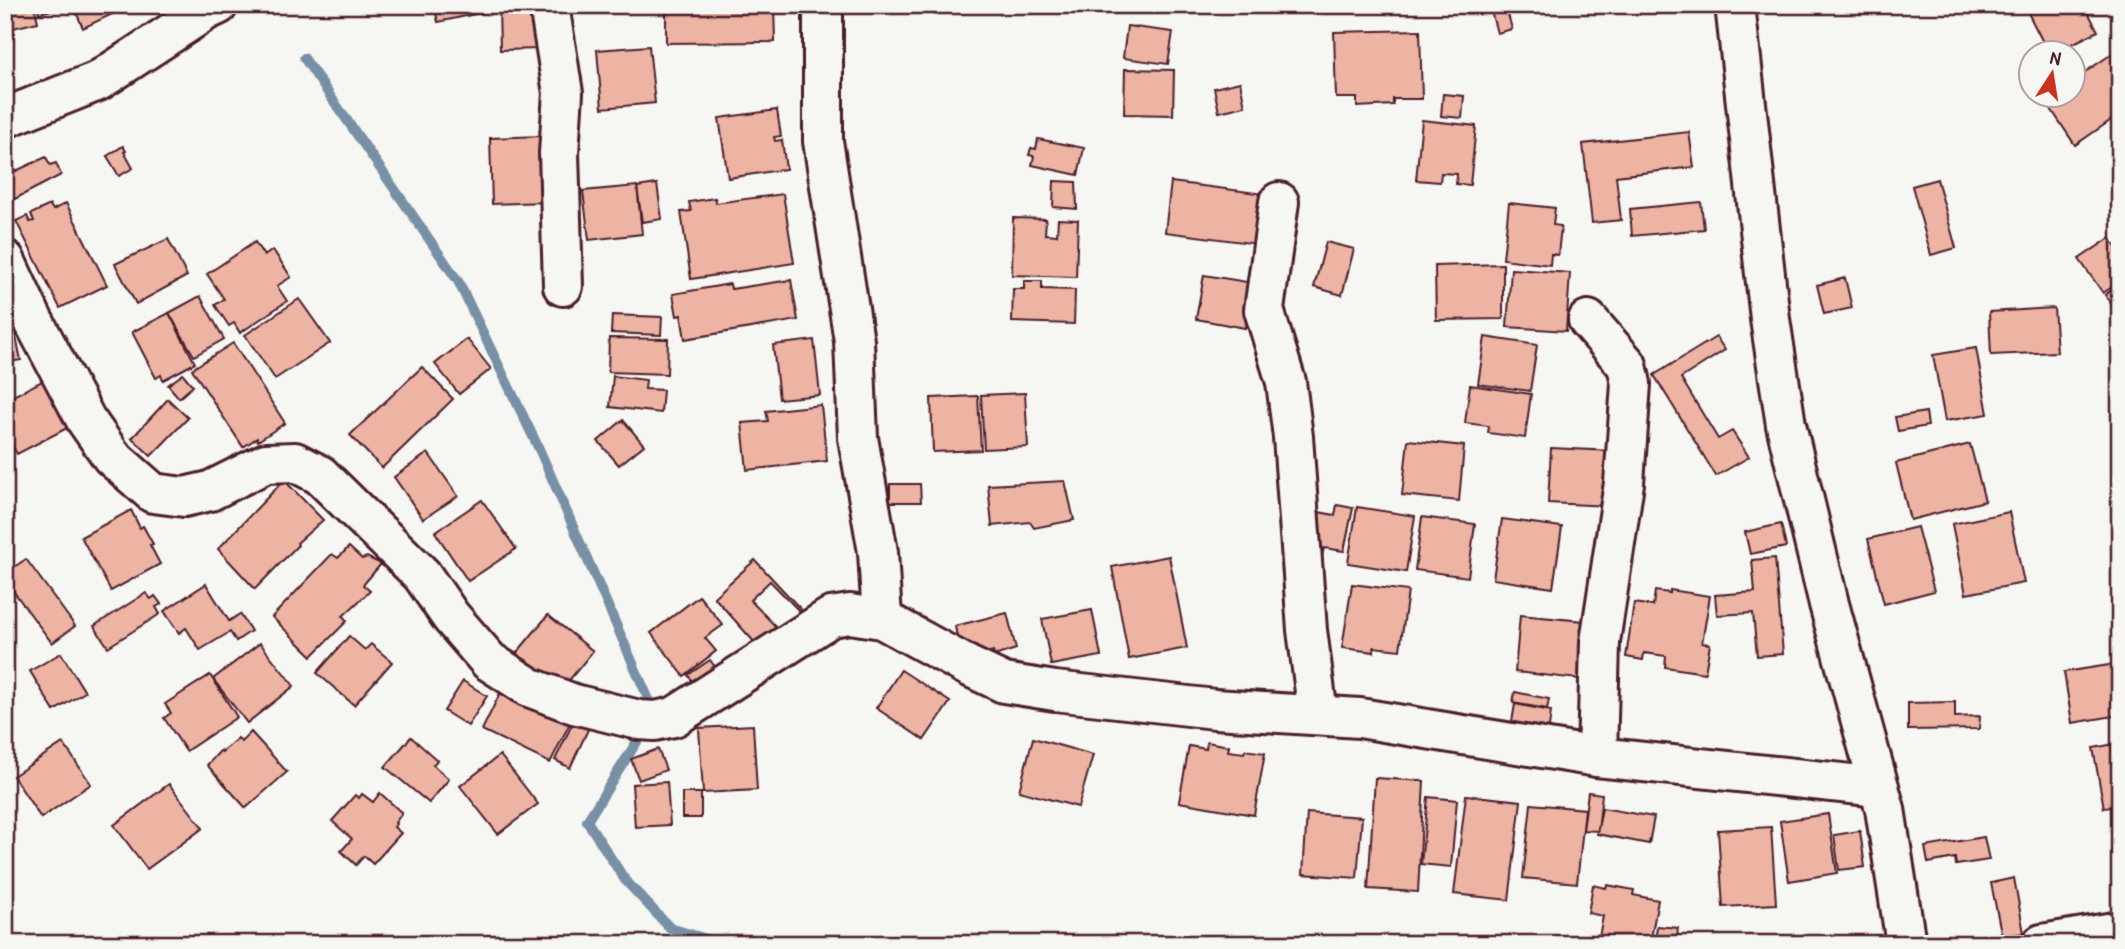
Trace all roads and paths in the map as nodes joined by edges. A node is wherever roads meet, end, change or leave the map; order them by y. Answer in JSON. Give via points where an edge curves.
{"nodes":[{"id":1,"x":218,"y":5,"type":"edge"},
{"id":2,"x":549,"y":5,"type":"edge"},
{"id":3,"x":823,"y":5,"type":"edge"},
{"id":4,"x":1735,"y":5,"type":"edge"},
{"id":5,"x":5,"y":118,"type":"edge"},
{"id":6,"x":1279,"y":202,"type":"dead end"},
{"id":7,"x":5,"y":260,"type":"edge"},
{"id":8,"x":563,"y":286,"type":"dead end"},
{"id":9,"x":1588,"y":320,"type":"dead end"},
{"id":10,"x":882,"y":619,"type":"junction"},
{"id":11,"x":1318,"y":715,"type":"junction"},
{"id":12,"x":1597,"y":757,"type":"junction"},
{"id":13,"x":1879,"y":788,"type":"junction"},
{"id":14,"x":2120,"y":931,"type":"edge"},
{"id":15,"x":1906,"y":944,"type":"edge"},
{"id":16,"x":2042,"y":944,"type":"edge"}],
"edges":[{"from":1,"to":5,"type":"street","via":[[98,81]]},
{"from":2,"to":8,"type":"street","via":[[563,93],[559,153]]},
{"from":3,"to":10,"type":"street","via":[[823,142],[854,341],[859,438],[878,552]]},
{"from":4,"to":13,"type":"street","via":[[1786,425]]},
{"from":6,"to":11,"type":"street","via":[[1265,310],[1286,382]]},
{"from":7,"to":10,"type":"street","via":[[86,420],[112,457],[153,493],[184,497],[210,491],[266,463],[295,463],[320,475],[422,575],[489,661],[548,696],[639,720],[674,717],[831,617],[850,614]]},
{"from":9,"to":12,"type":"street","via":[[1627,365],[1631,384],[1624,484],[1600,642]]},
{"from":10,"to":11,"type":"street","via":[[1004,682],[1215,709]]},
{"from":11,"to":12,"type":"street"},
{"from":12,"to":13,"type":"street"},
{"from":13,"to":15,"type":"street"},
{"from":14,"to":16,"type":"street"}]}
